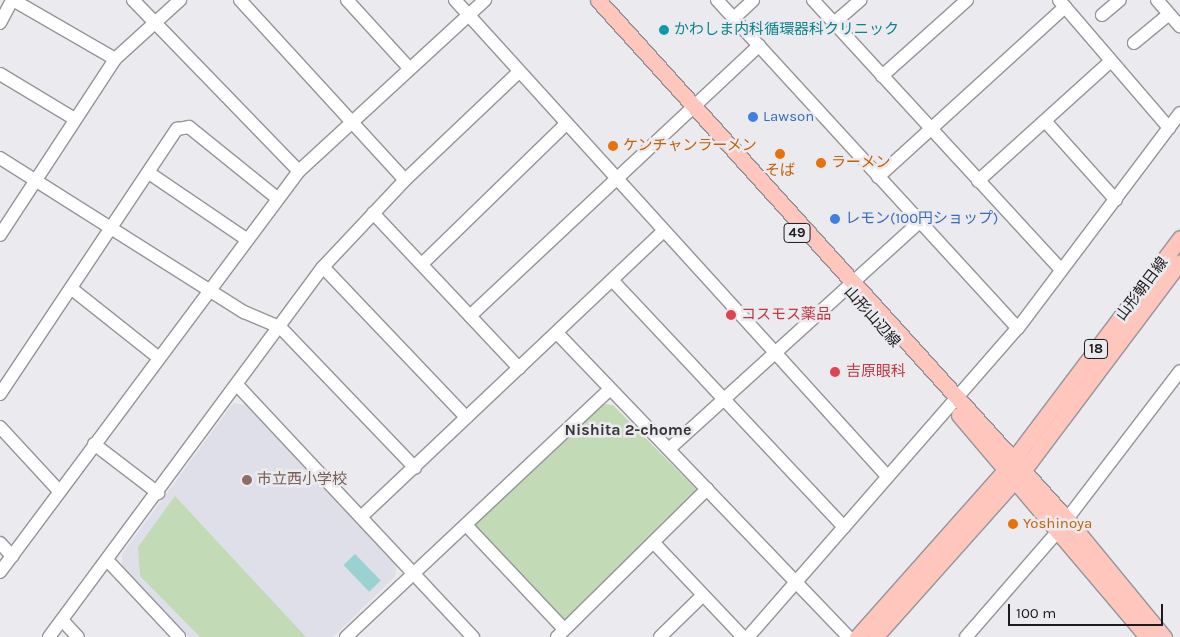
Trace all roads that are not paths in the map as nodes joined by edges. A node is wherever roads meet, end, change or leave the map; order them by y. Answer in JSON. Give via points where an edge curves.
{"nodes":[{"id":1,"x":13,"y":0,"type":"edge"},
{"id":2,"x":133,"y":0,"type":"edge"},
{"id":3,"x":180,"y":0,"type":"edge"},
{"id":4,"x":240,"y":0,"type":"edge"},
{"id":5,"x":347,"y":0,"type":"edge"},
{"id":6,"x":456,"y":0,"type":"edge"},
{"id":7,"x":485,"y":0,"type":"edge"},
{"id":8,"x":586,"y":0,"type":"edge"},
{"id":9,"x":598,"y":0,"type":"edge"},
{"id":10,"x":717,"y":0,"type":"edge"},
{"id":11,"x":753,"y":0,"type":"edge"},
{"id":12,"x":813,"y":0,"type":"edge"},
{"id":13,"x":860,"y":0,"type":"edge"},
{"id":14,"x":967,"y":0,"type":"edge"},
{"id":15,"x":1120,"y":0,"type":"edge"},
{"id":16,"x":1157,"y":0,"type":"edge"},
{"id":17,"x":1062,"y":4,"type":"edge"},
{"id":18,"x":1169,"y":14,"type":"junction"},
{"id":19,"x":469,"y":15,"type":"junction"},
{"id":20,"x":1102,"y":15,"type":"dead end"},
{"id":21,"x":734,"y":18,"type":"junction"},
{"id":22,"x":0,"y":23,"type":"edge"},
{"id":23,"x":154,"y":23,"type":"junction"},
{"id":24,"x":834,"y":23,"type":"junction"},
{"id":25,"x":1180,"y":26,"type":"edge"},
{"id":26,"x":1134,"y":43,"type":"dead end"},
{"id":27,"x":759,"y":46,"type":"junction"},
{"id":28,"x":115,"y":60,"type":"junction"},
{"id":29,"x":1111,"y":61,"type":"junction"},
{"id":30,"x":410,"y":69,"type":"junction"},
{"id":31,"x":519,"y":72,"type":"junction"},
{"id":32,"x":0,"y":74,"type":"edge"},
{"id":33,"x":882,"y":76,"type":"junction"},
{"id":34,"x":691,"y":108,"type":"junction"},
{"id":35,"x":1180,"y":113,"type":"edge"},
{"id":36,"x":75,"y":120,"type":"junction"},
{"id":37,"x":1045,"y":121,"type":"junction"},
{"id":38,"x":352,"y":123,"type":"junction"},
{"id":39,"x":566,"y":124,"type":"junction"},
{"id":40,"x":1169,"y":128,"type":"junction"},
{"id":41,"x":931,"y":130,"type":"junction"},
{"id":42,"x":0,"y":158,"type":"edge"},
{"id":43,"x":299,"y":171,"type":"junction"},
{"id":44,"x":149,"y":173,"type":"junction"},
{"id":45,"x":878,"y":177,"type":"junction"},
{"id":46,"x":616,"y":178,"type":"junction"},
{"id":47,"x":35,"y":179,"type":"junction"},
{"id":48,"x":405,"y":180,"type":"junction"},
{"id":49,"x":978,"y":181,"type":"junction"},
{"id":50,"x":277,"y":198,"type":"junction"},
{"id":51,"x":1116,"y":200,"type":"junction"},
{"id":52,"x":373,"y":213,"type":"junction"},
{"id":53,"x":919,"y":222,"type":"junction"},
{"id":54,"x":112,"y":228,"type":"junction"},
{"id":55,"x":663,"y":231,"type":"junction"},
{"id":56,"x":0,"y":235,"type":"edge"},
{"id":57,"x":1180,"y":238,"type":"edge"},
{"id":58,"x":246,"y":239,"type":"junction"},
{"id":59,"x":1180,"y":262,"type":"edge"},
{"id":60,"x":422,"y":264,"type":"junction"},
{"id":61,"x":323,"y":267,"type":"junction"},
{"id":62,"x":1061,"y":270,"type":"junction"},
{"id":63,"x":612,"y":280,"type":"junction"},
{"id":64,"x":849,"y":284,"type":"junction"},
{"id":65,"x":72,"y":289,"type":"junction"},
{"id":66,"x":211,"y":289,"type":"junction"},
{"id":67,"x":470,"y":316,"type":"junction"},
{"id":68,"x":280,"y":327,"type":"junction"},
{"id":69,"x":1018,"y":328,"type":"junction"},
{"id":70,"x":557,"y":333,"type":"junction"},
{"id":71,"x":775,"y":353,"type":"junction"},
{"id":72,"x":159,"y":358,"type":"junction"},
{"id":73,"x":519,"y":368,"type":"junction"},
{"id":74,"x":1180,"y":371,"type":"edge"},
{"id":75,"x":238,"y":386,"type":"junction"},
{"id":76,"x":610,"y":389,"type":"junction"},
{"id":77,"x":0,"y":394,"type":"edge"},
{"id":78,"x":723,"y":398,"type":"junction"},
{"id":79,"x":954,"y":401,"type":"junction"},
{"id":80,"x":466,"y":417,"type":"junction"},
{"id":81,"x":0,"y":427,"type":"edge"},
{"id":82,"x":94,"y":444,"type":"junction"},
{"id":83,"x":669,"y":449,"type":"junction"},
{"id":84,"x":415,"y":468,"type":"junction"},
{"id":85,"x":1014,"y":470,"type":"junction"},
{"id":86,"x":887,"y":476,"type":"junction"},
{"id":87,"x":707,"y":489,"type":"junction"},
{"id":88,"x":59,"y":491,"type":"junction"},
{"id":89,"x":158,"y":493,"type":"junction"},
{"id":90,"x":361,"y":516,"type":"junction"},
{"id":91,"x":1063,"y":524,"type":"junction"},
{"id":92,"x":466,"y":525,"type":"junction"},
{"id":93,"x":844,"y":527,"type":"junction"},
{"id":94,"x":0,"y":543,"type":"edge"},
{"id":95,"x":654,"y":543,"type":"junction"},
{"id":96,"x":12,"y":556,"type":"junction"},
{"id":97,"x":108,"y":561,"type":"junction"},
{"id":98,"x":0,"y":572,"type":"edge"},
{"id":99,"x":413,"y":573,"type":"junction"},
{"id":100,"x":796,"y":582,"type":"junction"},
{"id":101,"x":703,"y":595,"type":"junction"},
{"id":102,"x":62,"y":620,"type":"junction"},
{"id":103,"x":560,"y":633,"type":"edge"},
{"id":104,"x":465,"y":634,"type":"edge"},
{"id":105,"x":49,"y":637,"type":"edge"},
{"id":106,"x":78,"y":637,"type":"edge"},
{"id":107,"x":179,"y":637,"type":"edge"},
{"id":108,"x":346,"y":637,"type":"edge"},
{"id":109,"x":660,"y":637,"type":"edge"},
{"id":110,"x":743,"y":637,"type":"edge"},
{"id":111,"x":748,"y":637,"type":"edge"},
{"id":112,"x":849,"y":637,"type":"edge"},
{"id":113,"x":857,"y":637,"type":"edge"},
{"id":114,"x":875,"y":637,"type":"edge"},
{"id":115,"x":966,"y":637,"type":"edge"},
{"id":116,"x":1147,"y":637,"type":"edge"},
{"id":117,"x":1164,"y":637,"type":"edge"}],
"edges":[{"from":1,"to":22,"type":"street"},
{"from":1,"to":28,"type":"street"},
{"from":2,"to":23,"type":"street"},
{"from":3,"to":23,"type":"street"},
{"from":4,"to":38,"type":"street"},
{"from":5,"to":30,"type":"street"},
{"from":6,"to":19,"type":"street"},
{"from":7,"to":19,"type":"street"},
{"from":8,"to":34,"type":"main road","name":"山形山辺線","number":"49"},
{"from":9,"to":34,"type":"main road","name":"山形山辺線","number":"49"},
{"from":10,"to":21,"type":"street"},
{"from":11,"to":21,"type":"street"},
{"from":12,"to":24,"type":"street"},
{"from":13,"to":24,"type":"street"},
{"from":14,"to":33,"type":"street"},
{"from":15,"to":20,"type":"street"},
{"from":16,"to":18,"type":"street"},
{"from":17,"to":29,"type":"street"},
{"from":17,"to":41,"type":"street"},
{"from":18,"to":25,"type":"street"},
{"from":18,"to":26,"type":"street"},
{"from":19,"to":30,"type":"street"},
{"from":19,"to":31,"type":"street"},
{"from":21,"to":27,"type":"street"},
{"from":23,"to":28,"type":"street"},
{"from":23,"to":43,"type":"street"},
{"from":24,"to":33,"type":"street"},
{"from":27,"to":34,"type":"street"},
{"from":27,"to":45,"type":"street"},
{"from":28,"to":36,"type":"street"},
{"from":29,"to":37,"type":"street"},
{"from":29,"to":40,"type":"street"},
{"from":30,"to":38,"type":"street"},
{"from":31,"to":39,"type":"street"},
{"from":31,"to":48,"type":"street"},
{"from":32,"to":36,"type":"street"},
{"from":33,"to":41,"type":"street"},
{"from":34,"to":46,"type":"street"},
{"from":34,"to":64,"type":"main road","name":"山形山辺線","number":"49"},
{"from":35,"to":40,"type":"street"},
{"from":36,"to":47,"type":"street"},
{"from":37,"to":49,"type":"street"},
{"from":37,"to":51,"type":"street"},
{"from":38,"to":43,"type":"street"},
{"from":38,"to":48,"type":"street"},
{"from":39,"to":46,"type":"street"},
{"from":39,"to":60,"type":"street"},
{"from":40,"to":51,"type":"street"},
{"from":41,"to":45,"type":"street"},
{"from":41,"to":49,"type":"street"},
{"from":42,"to":47,"type":"street"},
{"from":43,"to":50,"type":"street"},
{"from":44,"to":50,"type":"street","via":[[178,129],[189,127]]},
{"from":44,"to":54,"type":"street"},
{"from":44,"to":58,"type":"street"},
{"from":45,"to":53,"type":"street"},
{"from":46,"to":55,"type":"street"},
{"from":46,"to":67,"type":"street"},
{"from":47,"to":54,"type":"street"},
{"from":47,"to":56,"type":"street"},
{"from":48,"to":52,"type":"street"},
{"from":49,"to":62,"type":"street"},
{"from":50,"to":58,"type":"street"},
{"from":51,"to":62,"type":"street"},
{"from":52,"to":60,"type":"street"},
{"from":52,"to":61,"type":"street"},
{"from":53,"to":64,"type":"street"},
{"from":53,"to":69,"type":"street"},
{"from":54,"to":65,"type":"street"},
{"from":54,"to":66,"type":"street"},
{"from":55,"to":63,"type":"street"},
{"from":55,"to":71,"type":"street"},
{"from":57,"to":85,"type":"main road","name":"山形朝日線","number":"18"},
{"from":58,"to":66,"type":"street"},
{"from":59,"to":85,"type":"main road","name":"山形朝日線","number":"18"},
{"from":60,"to":67,"type":"street"},
{"from":61,"to":68,"type":"street"},
{"from":61,"to":80,"type":"street"},
{"from":62,"to":69,"type":"street"},
{"from":63,"to":70,"type":"street"},
{"from":63,"to":78,"type":"street"},
{"from":64,"to":71,"type":"street"},
{"from":64,"to":79,"type":"main road","name":"山形山辺線","number":"49"},
{"from":65,"to":72,"type":"street"},
{"from":65,"to":77,"type":"street"},
{"from":66,"to":68,"type":"street","via":[[244,312]]},
{"from":66,"to":72,"type":"street"},
{"from":67,"to":73,"type":"street"},
{"from":68,"to":75,"type":"street"},
{"from":68,"to":84,"type":"street"},
{"from":69,"to":79,"type":"street"},
{"from":70,"to":73,"type":"street"},
{"from":70,"to":76,"type":"street"},
{"from":71,"to":78,"type":"street"},
{"from":71,"to":86,"type":"street"},
{"from":72,"to":82,"type":"street"},
{"from":73,"to":80,"type":"street"},
{"from":74,"to":91,"type":"street"},
{"from":75,"to":89,"type":"street"},
{"from":75,"to":90,"type":"street"},
{"from":76,"to":83,"type":"street"},
{"from":76,"to":92,"type":"street"},
{"from":78,"to":83,"type":"street"},
{"from":78,"to":93,"type":"street"},
{"from":79,"to":85,"type":"main road","name":"山形山辺線","number":"49"},
{"from":79,"to":86,"type":"street"},
{"from":80,"to":84,"type":"street"},
{"from":81,"to":88,"type":"street"},
{"from":82,"to":88,"type":"street"},
{"from":82,"to":89,"type":"street"},
{"from":83,"to":87,"type":"street"},
{"from":84,"to":90,"type":"street"},
{"from":85,"to":91,"type":"main road"},
{"from":85,"to":113,"type":"main road"},
{"from":85,"to":114,"type":"main road"},
{"from":86,"to":93,"type":"street"},
{"from":87,"to":95,"type":"street"},
{"from":87,"to":100,"type":"street"},
{"from":88,"to":96,"type":"street"},
{"from":89,"to":97,"type":"street"},
{"from":90,"to":99,"type":"street"},
{"from":91,"to":115,"type":"street"},
{"from":91,"to":116,"type":"main road"},
{"from":91,"to":117,"type":"main road"},
{"from":92,"to":99,"type":"street"},
{"from":92,"to":103,"type":"street"},
{"from":93,"to":100,"type":"street"},
{"from":94,"to":96,"type":"street"},
{"from":95,"to":101,"type":"street"},
{"from":95,"to":103,"type":"street"},
{"from":96,"to":98,"type":"street"},
{"from":97,"to":102,"type":"street"},
{"from":97,"to":107,"type":"street"},
{"from":99,"to":104,"type":"street"},
{"from":99,"to":108,"type":"street"},
{"from":100,"to":111,"type":"street"},
{"from":100,"to":112,"type":"street"},
{"from":101,"to":109,"type":"street"},
{"from":101,"to":110,"type":"street"},
{"from":102,"to":105,"type":"street"},
{"from":102,"to":106,"type":"street"}]}
